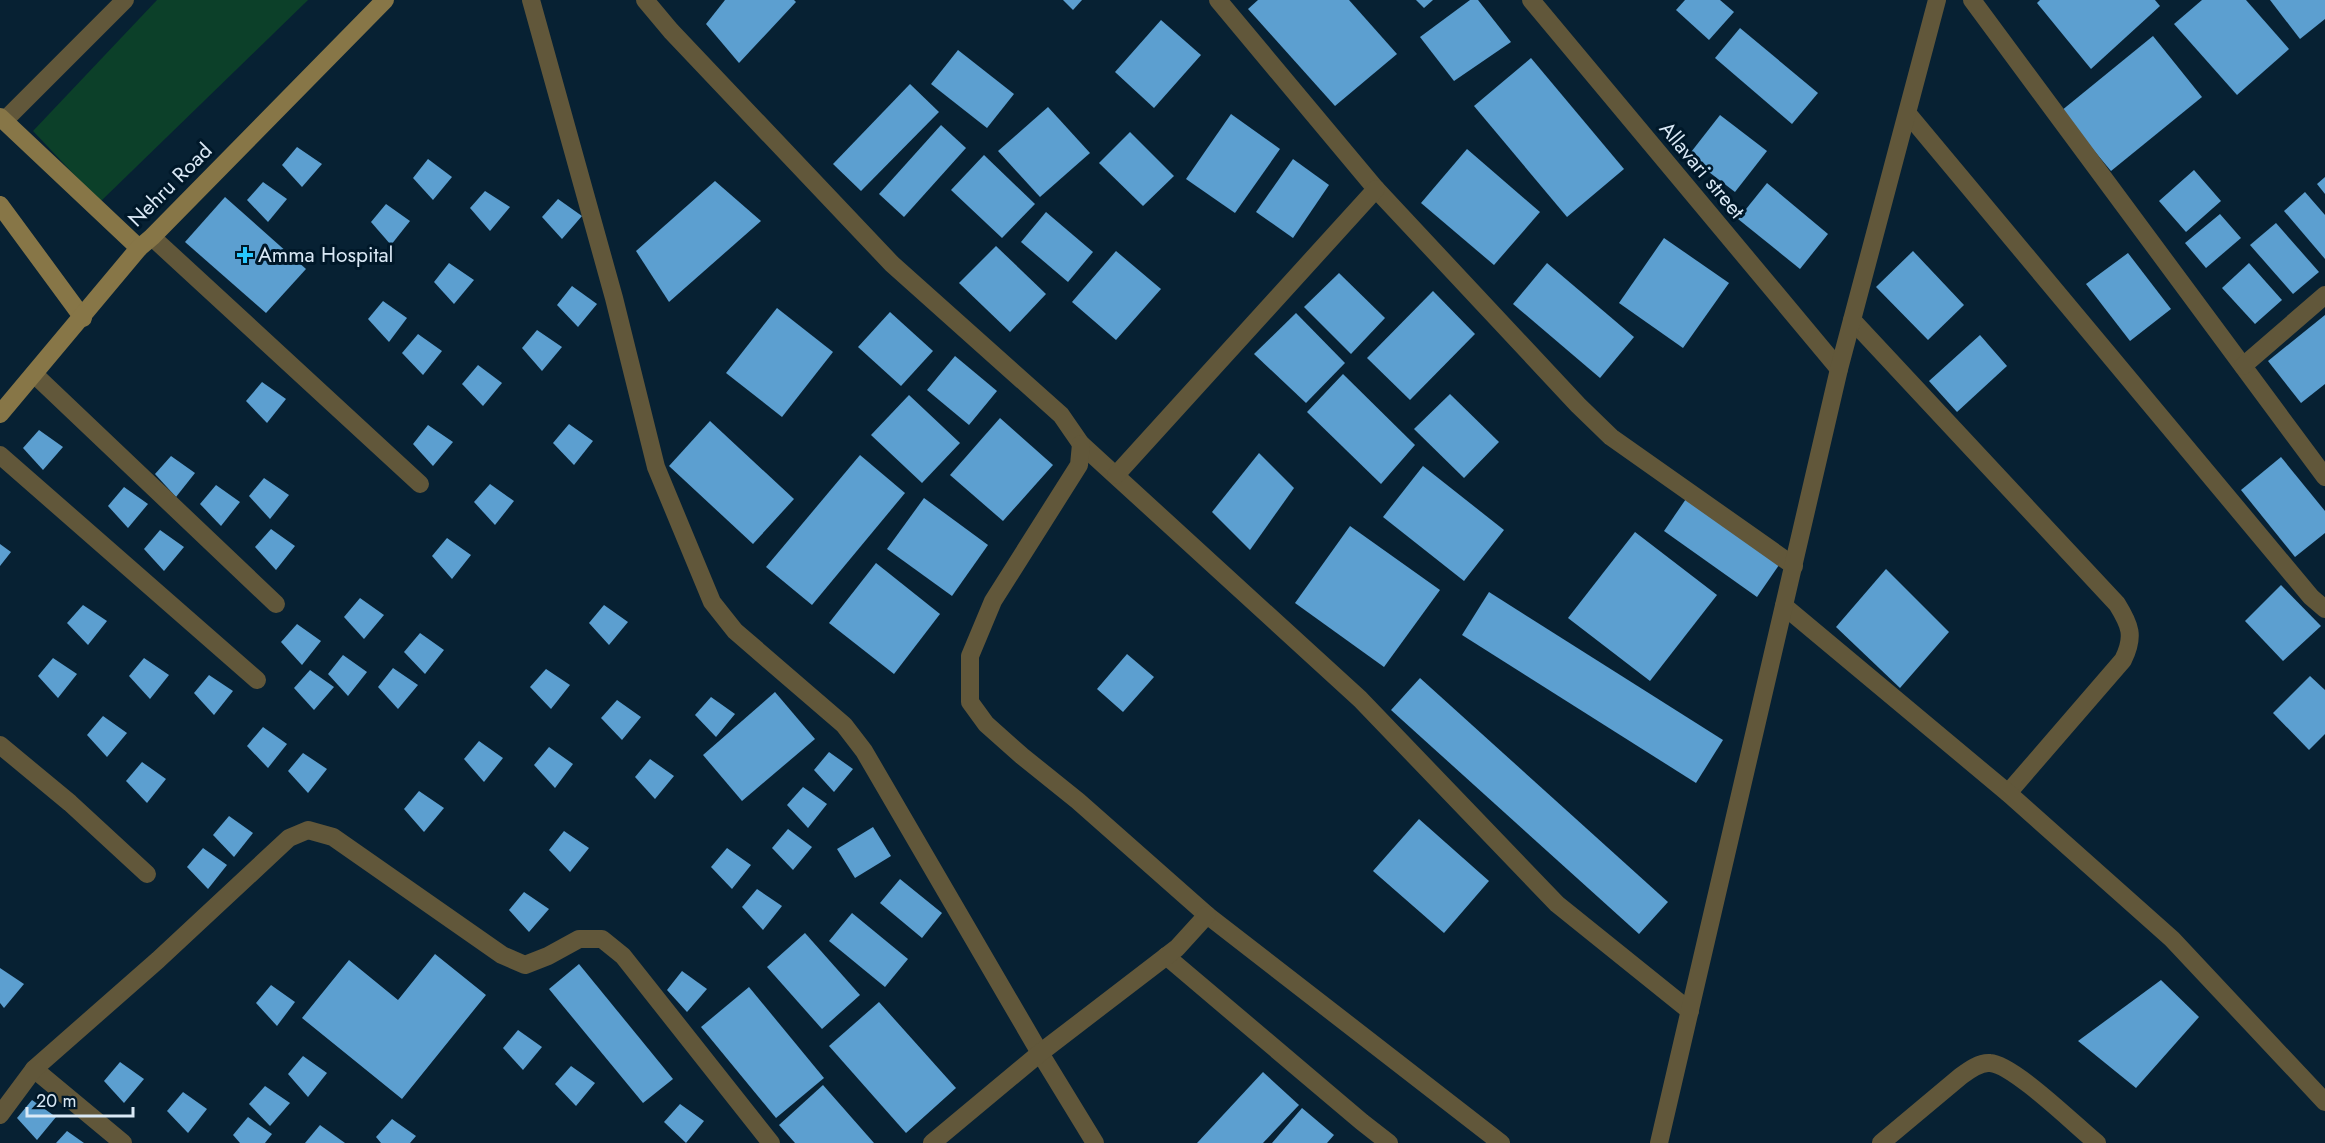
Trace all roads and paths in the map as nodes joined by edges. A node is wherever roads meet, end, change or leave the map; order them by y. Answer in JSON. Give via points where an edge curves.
{"nodes":[{"id":1,"x":125,"y":0,"type":"edge"},
{"id":2,"x":385,"y":0,"type":"edge"},
{"id":3,"x":531,"y":0,"type":"edge"},
{"id":4,"x":645,"y":0,"type":"edge"},
{"id":5,"x":1218,"y":0,"type":"edge"},
{"id":6,"x":1531,"y":0,"type":"edge"},
{"id":7,"x":1937,"y":0,"type":"edge"},
{"id":8,"x":1972,"y":0,"type":"edge"},
{"id":9,"x":1908,"y":114,"type":"junction"},
{"id":10,"x":2,"y":119,"type":"edge"},
{"id":11,"x":1376,"y":189,"type":"junction"},
{"id":12,"x":0,"y":205,"type":"edge"},
{"id":13,"x":146,"y":243,"type":"junction"},
{"id":14,"x":2325,"y":295,"type":"edge"},
{"id":15,"x":83,"y":318,"type":"junction"},
{"id":16,"x":1852,"y":320,"type":"junction"},
{"id":17,"x":2243,"y":366,"type":"junction"},
{"id":18,"x":1839,"y":369,"type":"junction"},
{"id":19,"x":33,"y":374,"type":"junction"},
{"id":20,"x":0,"y":414,"type":"edge"},
{"id":21,"x":1081,"y":444,"type":"junction"},
{"id":22,"x":0,"y":455,"type":"edge"},
{"id":23,"x":1116,"y":474,"type":"junction"},
{"id":24,"x":2325,"y":477,"type":"edge"},
{"id":25,"x":420,"y":484,"type":"dead end"},
{"id":26,"x":1794,"y":566,"type":"junction"},
{"id":27,"x":276,"y":604,"type":"dead end"},
{"id":28,"x":1784,"y":606,"type":"junction"},
{"id":29,"x":2325,"y":609,"type":"edge"},
{"id":30,"x":257,"y":680,"type":"dead end"},
{"id":31,"x":0,"y":745,"type":"edge"},
{"id":32,"x":2008,"y":794,"type":"junction"},
{"id":33,"x":147,"y":874,"type":"dead end"},
{"id":34,"x":1202,"y":921,"type":"junction"},
{"id":35,"x":1171,"y":952,"type":"junction"},
{"id":36,"x":1690,"y":1011,"type":"junction"},
{"id":37,"x":1040,"y":1053,"type":"junction"},
{"id":38,"x":34,"y":1069,"type":"junction"},
{"id":39,"x":2325,"y":1102,"type":"edge"},
{"id":40,"x":0,"y":1115,"type":"edge"},
{"id":41,"x":1888,"y":1141,"type":"edge"},
{"id":42,"x":123,"y":1143,"type":"edge"},
{"id":43,"x":771,"y":1143,"type":"edge"},
{"id":44,"x":932,"y":1143,"type":"edge"},
{"id":45,"x":1095,"y":1143,"type":"edge"},
{"id":46,"x":1389,"y":1143,"type":"edge"},
{"id":47,"x":1501,"y":1143,"type":"edge"},
{"id":48,"x":1659,"y":1143,"type":"edge"},
{"id":49,"x":2097,"y":1143,"type":"edge"}],
"edges":[{"from":1,"to":10,"type":"street"},
{"from":2,"to":13,"type":"main road","name":"Nehru Road"},
{"from":3,"to":37,"type":"street","via":[[656,467],[712,602],[735,631],[854,737]]},
{"from":4,"to":21,"type":"street","via":[[892,264],[1061,415]]},
{"from":5,"to":11,"type":"street"},
{"from":6,"to":18,"type":"street","name":"Allavari street"},
{"from":7,"to":9,"type":"street"},
{"from":8,"to":17,"type":"street"},
{"from":9,"to":16,"type":"street"},
{"from":9,"to":29,"type":"street"},
{"from":10,"to":13,"type":"main road"},
{"from":11,"to":23,"type":"street"},
{"from":11,"to":26,"type":"street","via":[[1611,437]]},
{"from":12,"to":15,"type":"main road"},
{"from":13,"to":15,"type":"main road","name":"Nehru Road"},
{"from":13,"to":25,"type":"street"},
{"from":14,"to":17,"type":"street"},
{"from":15,"to":19,"type":"main road","name":"Nehru Road"},
{"from":16,"to":18,"type":"street"},
{"from":16,"to":32,"type":"street","via":[[2117,604],[2127,621],[2130,647],[2123,660]]},
{"from":17,"to":24,"type":"street"},
{"from":18,"to":26,"type":"street"},
{"from":19,"to":20,"type":"main road","name":"Nehru Road"},
{"from":19,"to":27,"type":"street"},
{"from":21,"to":23,"type":"street"},
{"from":21,"to":34,"type":"street","via":[[1079,465],[993,601],[970,656],[970,702],[986,724]]},
{"from":22,"to":30,"type":"street"},
{"from":23,"to":36,"type":"street","via":[[1360,699],[1557,904]]},
{"from":26,"to":28,"type":"street"},
{"from":28,"to":32,"type":"street"},
{"from":28,"to":36,"type":"street"},
{"from":31,"to":33,"type":"street"},
{"from":32,"to":39,"type":"street","via":[[2172,939]]},
{"from":34,"to":35,"type":"street"},
{"from":34,"to":47,"type":"street"},
{"from":35,"to":37,"type":"street"},
{"from":35,"to":46,"type":"street"},
{"from":36,"to":48,"type":"street"},
{"from":37,"to":44,"type":"street"},
{"from":37,"to":45,"type":"street"},
{"from":38,"to":40,"type":"street"},
{"from":38,"to":42,"type":"street"},
{"from":38,"to":43,"type":"street","via":[[289,838],[308,830],[333,837],[502,955],[525,965],[579,939],[602,939],[623,956]]},
{"from":41,"to":49,"type":"street","via":[[1961,1076],[1989,1062],[2005,1067]]}]}
